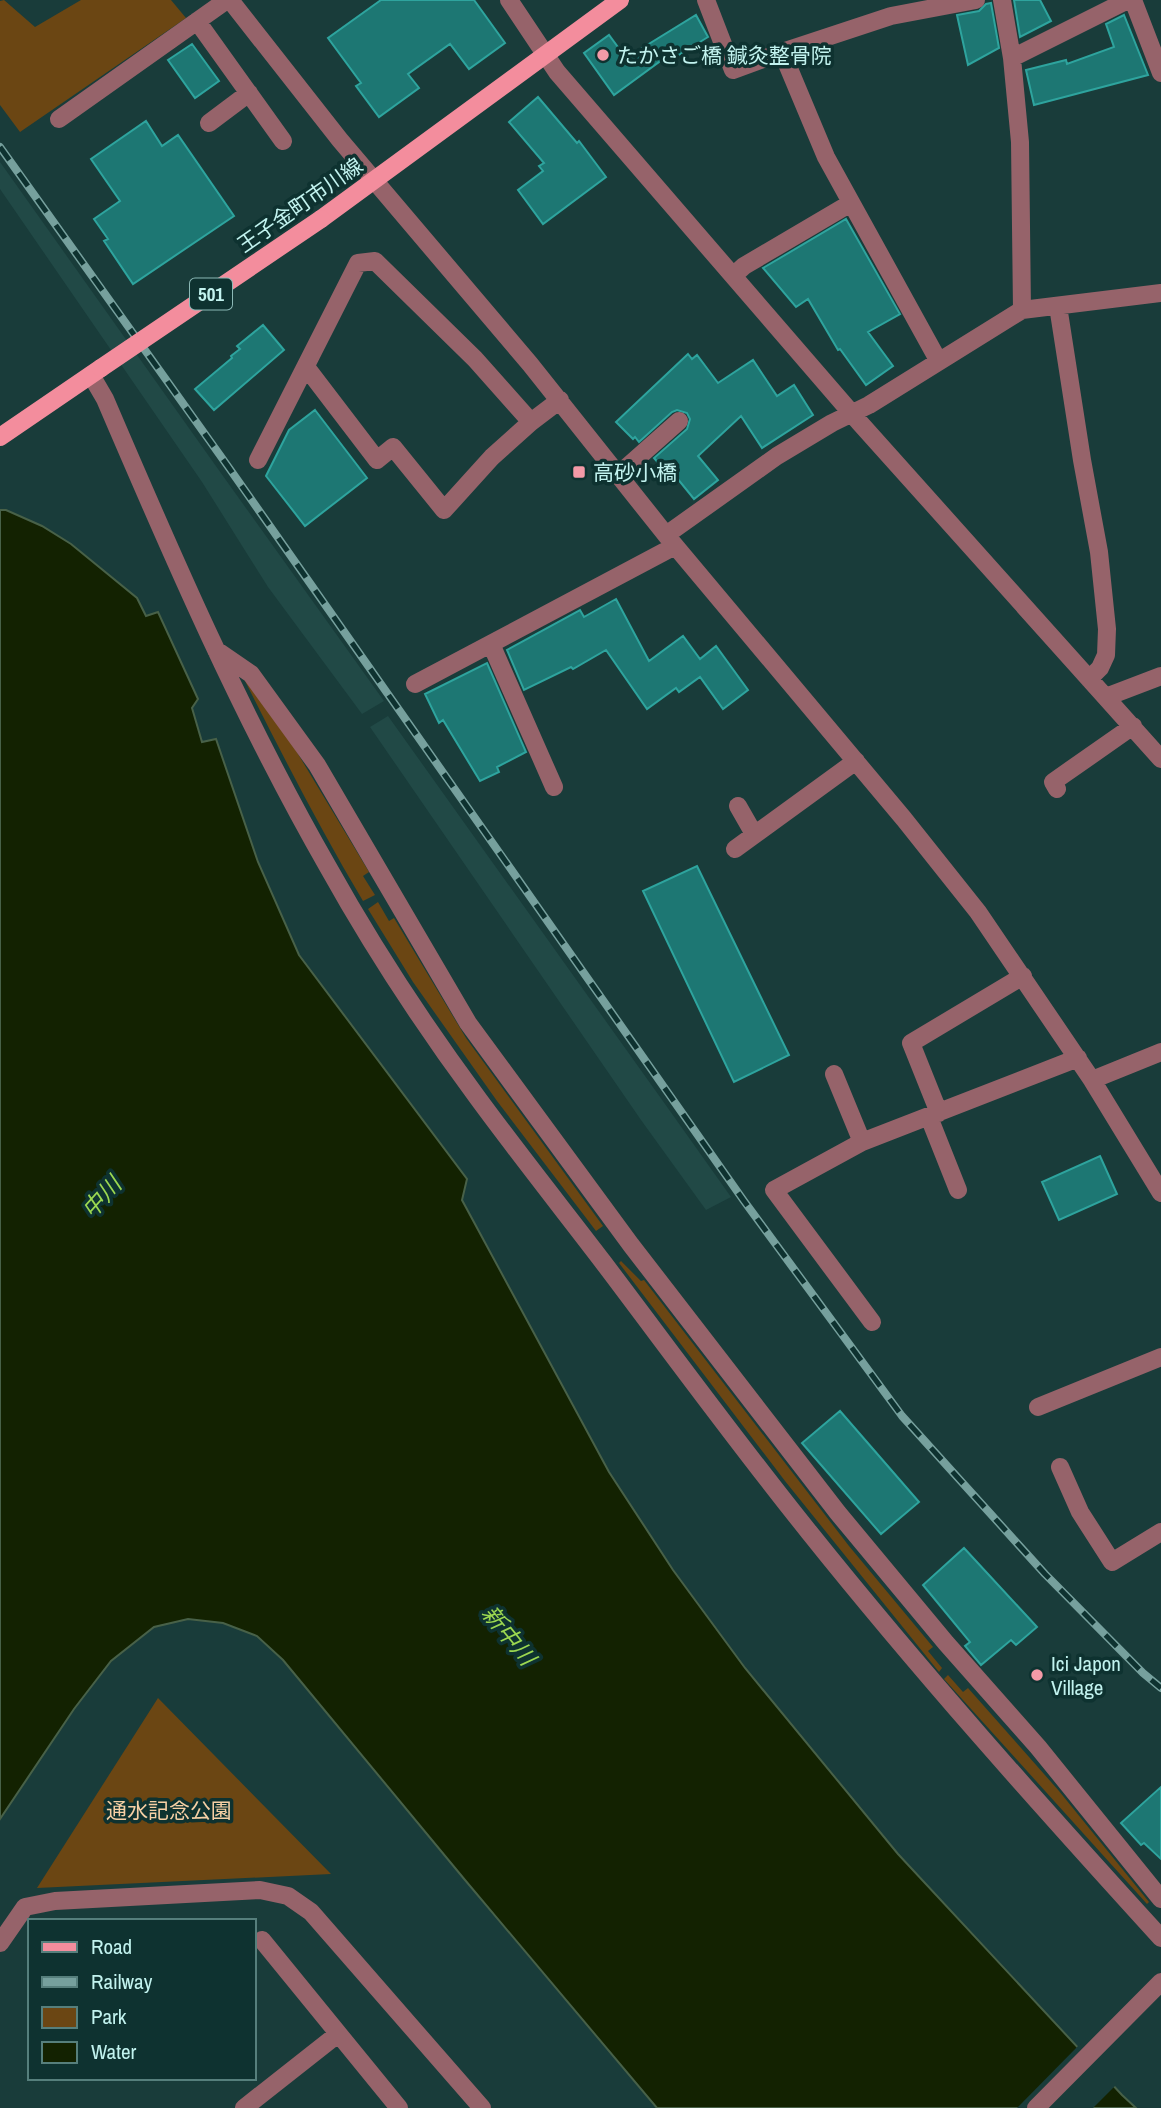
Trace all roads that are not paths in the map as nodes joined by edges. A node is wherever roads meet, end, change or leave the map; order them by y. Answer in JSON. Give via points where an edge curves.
{"nodes":[{"id":1,"x":229,"y":0,"type":"edge"},
{"id":2,"x":509,"y":0,"type":"edge"},
{"id":3,"x":620,"y":0,"type":"edge"},
{"id":4,"x":706,"y":0,"type":"edge"},
{"id":5,"x":976,"y":0,"type":"edge"},
{"id":6,"x":1002,"y":0,"type":"edge"},
{"id":7,"x":1130,"y":0,"type":"edge"},
{"id":8,"x":197,"y":21,"type":"junction"},
{"id":9,"x":782,"y":52,"type":"junction"},
{"id":10,"x":545,"y":54,"type":"junction"},
{"id":11,"x":1012,"y":58,"type":"junction"},
{"id":12,"x":1161,"y":74,"type":"edge"},
{"id":13,"x":249,"y":93,"type":"junction"},
{"id":14,"x":59,"y":119,"type":"dead end"},
{"id":15,"x":209,"y":123,"type":"dead end"},
{"id":16,"x":283,"y":141,"type":"dead end"},
{"id":17,"x":374,"y":181,"type":"junction"},
{"id":18,"x":851,"y":203,"type":"junction"},
{"id":19,"x":733,"y":276,"type":"junction"},
{"id":20,"x":1161,"y":293,"type":"edge"},
{"id":21,"x":1058,"y":306,"type":"junction"},
{"id":22,"x":1021,"y":310,"type":"junction"},
{"id":23,"x":938,"y":360,"type":"junction"},
{"id":24,"x":306,"y":367,"type":"junction"},
{"id":25,"x":96,"y":371,"type":"junction"},
{"id":26,"x":560,"y":400,"type":"junction"},
{"id":27,"x":852,"y":413,"type":"junction"},
{"id":28,"x":679,"y":421,"type":"dead end"},
{"id":29,"x":531,"y":422,"type":"junction"},
{"id":30,"x":0,"y":437,"type":"edge"},
{"id":31,"x":258,"y":460,"type":"dead end"},
{"id":32,"x":618,"y":475,"type":"junction"},
{"id":33,"x":671,"y":540,"type":"junction"},
{"id":34,"x":491,"y":644,"type":"junction"},
{"id":35,"x":214,"y":648,"type":"junction"},
{"id":36,"x":1161,"y":676,"type":"edge"},
{"id":37,"x":1089,"y":679,"type":"junction"},
{"id":38,"x":415,"y":684,"type":"dead end"},
{"id":39,"x":1105,"y":697,"type":"junction"},
{"id":40,"x":1133,"y":726,"type":"junction"},
{"id":41,"x":1161,"y":759,"type":"edge"},
{"id":42,"x":856,"y":761,"type":"junction"},
{"id":43,"x":554,"y":787,"type":"dead end"},
{"id":44,"x":1057,"y":789,"type":"dead end"},
{"id":45,"x":738,"y":806,"type":"dead end"},
{"id":46,"x":754,"y":834,"type":"junction"},
{"id":47,"x":734,"y":849,"type":"dead end"},
{"id":48,"x":1023,"y":976,"type":"junction"},
{"id":49,"x":1161,"y":1052,"type":"edge"},
{"id":50,"x":1078,"y":1058,"type":"junction"},
{"id":51,"x":834,"y":1074,"type":"dead end"},
{"id":52,"x":1092,"y":1080,"type":"junction"},
{"id":53,"x":934,"y":1115,"type":"junction"},
{"id":54,"x":862,"y":1143,"type":"junction"},
{"id":55,"x":958,"y":1190,"type":"dead end"},
{"id":56,"x":1161,"y":1193,"type":"edge"},
{"id":57,"x":872,"y":1322,"type":"dead end"},
{"id":58,"x":1161,"y":1357,"type":"edge"},
{"id":59,"x":1038,"y":1407,"type":"dead end"},
{"id":60,"x":1060,"y":1467,"type":"dead end"},
{"id":61,"x":1161,"y":1532,"type":"edge"},
{"id":62,"x":1161,"y":1899,"type":"edge"},
{"id":63,"x":1161,"y":1938,"type":"edge"},
{"id":64,"x":262,"y":1940,"type":"dead end"},
{"id":65,"x":0,"y":1942,"type":"edge"},
{"id":66,"x":1161,"y":1982,"type":"edge"},
{"id":67,"x":338,"y":2034,"type":"junction"},
{"id":68,"x":244,"y":2108,"type":"edge"},
{"id":69,"x":400,"y":2108,"type":"edge"},
{"id":70,"x":482,"y":2108,"type":"edge"},
{"id":71,"x":1036,"y":2108,"type":"edge"}],
"edges":[{"from":1,"to":8,"type":"street"},
{"from":1,"to":17,"type":"street"},
{"from":2,"to":10,"type":"street"},
{"from":3,"to":10,"type":"main road","name":"王子金町市川線","number":"501"},
{"from":4,"to":9,"type":"street","via":[[733,70]]},
{"from":5,"to":9,"type":"street","via":[[891,16]]},
{"from":6,"to":11,"type":"street"},
{"from":7,"to":11,"type":"street"},
{"from":7,"to":12,"type":"street"},
{"from":8,"to":13,"type":"street"},
{"from":8,"to":14,"type":"street"},
{"from":9,"to":18,"type":"street","via":[[826,157]]},
{"from":10,"to":17,"type":"main road","name":"王子金町市川線","number":"501"},
{"from":10,"to":19,"type":"street"},
{"from":11,"to":22,"type":"street","via":[[1020,142]]},
{"from":13,"to":15,"type":"street"},
{"from":13,"to":16,"type":"street"},
{"from":17,"to":25,"type":"main road","name":"王子金町市川線","number":"501","bridge":true},
{"from":17,"to":26,"type":"street"},
{"from":18,"to":19,"type":"street"},
{"from":18,"to":23,"type":"street"},
{"from":19,"to":27,"type":"street"},
{"from":20,"to":21,"type":"street"},
{"from":21,"to":22,"type":"street"},
{"from":21,"to":37,"type":"street","via":[[1099,552],[1107,629],[1106,654]]},
{"from":22,"to":23,"type":"street"},
{"from":23,"to":27,"type":"street"},
{"from":24,"to":29,"type":"street","via":[[377,460],[393,447],[444,510]]},
{"from":24,"to":29,"type":"street","via":[[358,263],[375,261],[475,359]]},
{"from":24,"to":31,"type":"street"},
{"from":25,"to":30,"type":"main road","name":"王子金町市川線","number":"501"},
{"from":25,"to":35,"type":"street"},
{"from":26,"to":29,"type":"street"},
{"from":26,"to":32,"type":"street"},
{"from":27,"to":33,"type":"street","via":[[777,456]]},
{"from":27,"to":37,"type":"street"},
{"from":28,"to":32,"type":"street"},
{"from":32,"to":33,"type":"street"},
{"from":33,"to":34,"type":"street"},
{"from":33,"to":42,"type":"street"},
{"from":34,"to":38,"type":"street"},
{"from":34,"to":43,"type":"street"},
{"from":35,"to":62,"type":"street","via":[[251,674],[317,765],[468,1023],[637,1254],[838,1513]]},
{"from":35,"to":63,"type":"street","via":[[329,870],[474,1094],[808,1531],[1023,1787]]},
{"from":36,"to":39,"type":"street"},
{"from":37,"to":39,"type":"street"},
{"from":39,"to":40,"type":"street"},
{"from":40,"to":41,"type":"street"},
{"from":40,"to":44,"type":"street","via":[[1053,782]]},
{"from":42,"to":46,"type":"street"},
{"from":42,"to":48,"type":"street","via":[[978,912]]},
{"from":45,"to":46,"type":"street"},
{"from":46,"to":47,"type":"street"},
{"from":48,"to":50,"type":"street"},
{"from":48,"to":53,"type":"street","via":[[911,1042]]},
{"from":49,"to":52,"type":"street"},
{"from":50,"to":52,"type":"street"},
{"from":50,"to":53,"type":"street"},
{"from":51,"to":54,"type":"street"},
{"from":52,"to":56,"type":"street"},
{"from":53,"to":54,"type":"street"},
{"from":53,"to":55,"type":"street"},
{"from":54,"to":57,"type":"street","via":[[774,1190]]},
{"from":58,"to":59,"type":"street"},
{"from":60,"to":61,"type":"street","via":[[1080,1512],[1112,1562]]},
{"from":64,"to":67,"type":"street"},
{"from":65,"to":70,"type":"street","via":[[25,1907],[55,1901],[260,1891],[288,1896],[311,1912]]},
{"from":66,"to":71,"type":"street"},
{"from":67,"to":68,"type":"street"},
{"from":67,"to":69,"type":"street"}]}
